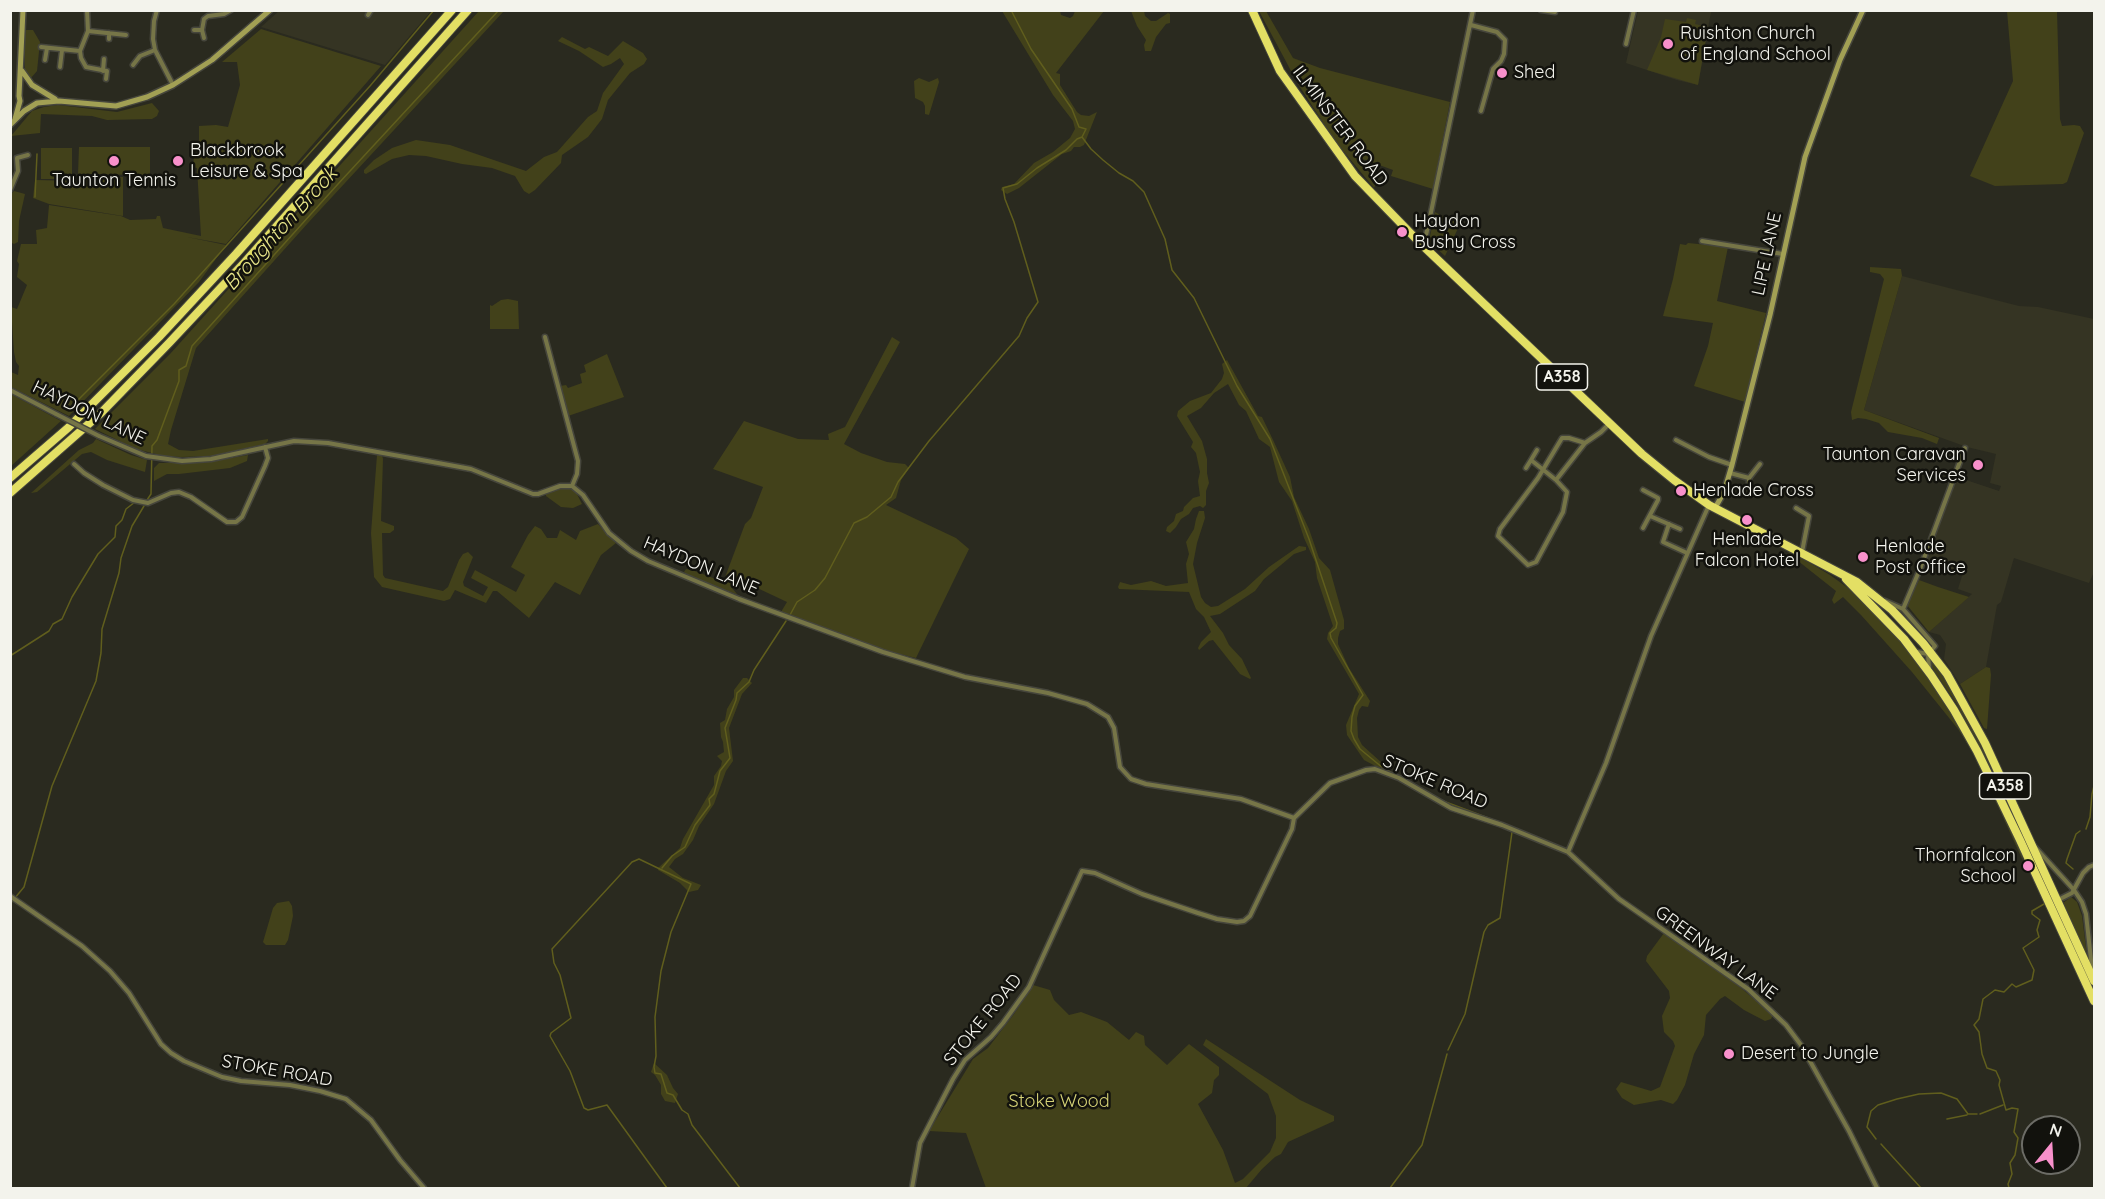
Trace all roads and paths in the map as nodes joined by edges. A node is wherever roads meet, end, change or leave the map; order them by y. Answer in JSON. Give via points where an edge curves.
{"nodes":[{"id":1,"x":23,"y":10,"type":"edge"},
{"id":2,"x":87,"y":10,"type":"edge"},
{"id":3,"x":157,"y":10,"type":"edge"},
{"id":4,"x":231,"y":10,"type":"edge"},
{"id":5,"x":270,"y":10,"type":"edge"},
{"id":6,"x":452,"y":10,"type":"edge"},
{"id":7,"x":468,"y":10,"type":"edge"},
{"id":8,"x":1252,"y":10,"type":"edge"},
{"id":9,"x":1473,"y":10,"type":"edge"},
{"id":10,"x":1541,"y":10,"type":"edge"},
{"id":11,"x":1634,"y":10,"type":"edge"},
{"id":12,"x":1863,"y":10,"type":"edge"},
{"id":13,"x":1555,"y":11,"type":"edge"},
{"id":14,"x":1554,"y":20,"type":"dead end"},
{"id":15,"x":1471,"y":26,"type":"junction"},
{"id":16,"x":194,"y":30,"type":"dead end"},
{"id":17,"x":202,"y":30,"type":"junction"},
{"id":18,"x":88,"y":31,"type":"junction"},
{"id":19,"x":110,"y":33,"type":"junction"},
{"id":20,"x":126,"y":35,"type":"dead end"},
{"id":21,"x":1622,"y":37,"type":"dead end"},
{"id":22,"x":204,"y":38,"type":"dead end"},
{"id":23,"x":1628,"y":38,"type":"junction"},
{"id":24,"x":109,"y":39,"type":"dead end"},
{"id":25,"x":1626,"y":44,"type":"dead end"},
{"id":26,"x":41,"y":48,"type":"dead end"},
{"id":27,"x":47,"y":48,"type":"junction"},
{"id":28,"x":62,"y":50,"type":"junction"},
{"id":29,"x":155,"y":50,"type":"junction"},
{"id":30,"x":80,"y":51,"type":"junction"},
{"id":31,"x":104,"y":59,"type":"dead end"},
{"id":32,"x":45,"y":60,"type":"dead end"},
{"id":33,"x":136,"y":65,"type":"dead end"},
{"id":34,"x":60,"y":67,"type":"dead end"},
{"id":35,"x":21,"y":70,"type":"junction"},
{"id":36,"x":103,"y":71,"type":"junction"},
{"id":37,"x":106,"y":79,"type":"dead end"},
{"id":38,"x":32,"y":85,"type":"junction"},
{"id":39,"x":173,"y":85,"type":"junction"},
{"id":40,"x":20,"y":91,"type":"junction"},
{"id":41,"x":39,"y":91,"type":"junction"},
{"id":42,"x":59,"y":100,"type":"junction"},
{"id":43,"x":20,"y":101,"type":"junction"},
{"id":44,"x":34,"y":105,"type":"junction"},
{"id":45,"x":1481,"y":111,"type":"dead end"},
{"id":46,"x":15,"y":119,"type":"junction"},
{"id":47,"x":10,"y":125,"type":"edge"},
{"id":48,"x":28,"y":155,"type":"dead end"},
{"id":49,"x":10,"y":190,"type":"edge"},
{"id":50,"x":1702,"y":241,"type":"dead end"},
{"id":51,"x":1420,"y":243,"type":"junction"},
{"id":52,"x":1783,"y":255,"type":"junction"},
{"id":53,"x":545,"y":338,"type":"dead end"},
{"id":54,"x":10,"y":390,"type":"edge"},
{"id":55,"x":1610,"y":423,"type":"junction"},
{"id":56,"x":1675,"y":440,"type":"dead end"},
{"id":57,"x":1585,"y":443,"type":"junction"},
{"id":58,"x":265,"y":447,"type":"junction"},
{"id":59,"x":1965,"y":448,"type":"dead end"},
{"id":60,"x":1537,"y":450,"type":"dead end"},
{"id":61,"x":1531,"y":460,"type":"junction"},
{"id":62,"x":74,"y":464,"type":"dead end"},
{"id":63,"x":1760,"y":464,"type":"dead end"},
{"id":64,"x":1732,"y":465,"type":"junction"},
{"id":65,"x":1526,"y":468,"type":"dead end"},
{"id":66,"x":1543,"y":468,"type":"junction"},
{"id":67,"x":1730,"y":474,"type":"junction"},
{"id":68,"x":10,"y":478,"type":"edge"},
{"id":69,"x":1749,"y":478,"type":"junction"},
{"id":70,"x":1556,"y":480,"type":"junction"},
{"id":71,"x":1749,"y":485,"type":"dead end"},
{"id":72,"x":572,"y":486,"type":"junction"},
{"id":73,"x":1642,"y":490,"type":"dead end"},
{"id":74,"x":10,"y":493,"type":"edge"},
{"id":75,"x":1712,"y":507,"type":"junction"},
{"id":76,"x":1796,"y":508,"type":"dead end"},
{"id":77,"x":1650,"y":516,"type":"junction"},
{"id":78,"x":1669,"y":524,"type":"junction"},
{"id":79,"x":1643,"y":528,"type":"dead end"},
{"id":80,"x":1680,"y":529,"type":"dead end"},
{"id":81,"x":1802,"y":552,"type":"junction"},
{"id":82,"x":1686,"y":553,"type":"junction"},
{"id":83,"x":1845,"y":578,"type":"junction"},
{"id":84,"x":1879,"y":599,"type":"junction"},
{"id":85,"x":1903,"y":609,"type":"junction"},
{"id":86,"x":1914,"y":652,"type":"junction"},
{"id":87,"x":1929,"y":653,"type":"junction"},
{"id":88,"x":1931,"y":675,"type":"junction"},
{"id":89,"x":1294,"y":818,"type":"junction"},
{"id":90,"x":2032,"y":843,"type":"junction"},
{"id":91,"x":1569,"y":852,"type":"junction"},
{"id":92,"x":2094,"y":865,"type":"edge"},
{"id":93,"x":2074,"y":890,"type":"junction"},
{"id":94,"x":10,"y":896,"type":"edge"},
{"id":95,"x":2054,"y":903,"type":"junction"},
{"id":96,"x":2093,"y":977,"type":"edge"},
{"id":97,"x":2094,"y":1001,"type":"edge"},
{"id":98,"x":424,"y":1188,"type":"edge"},
{"id":99,"x":912,"y":1188,"type":"edge"},
{"id":100,"x":1877,"y":1188,"type":"edge"}],
"edges":[{"from":1,"to":35,"type":"street"},
{"from":2,"to":18,"type":"street"},
{"from":3,"to":29,"type":"street"},
{"from":4,"to":17,"type":"street","via":[[208,16]]},
{"from":5,"to":39,"type":"street","via":[[225,50]]},
{"from":6,"to":68,"type":"highway","via":[[167,328],[69,427]]},
{"from":7,"to":74,"type":"highway","via":[[169,343],[100,414]]},
{"from":8,"to":51,"type":"highway","name":"ILMINSTER ROAD","number":"A358","via":[[1280,72],[1315,122],[1355,176]]},
{"from":9,"to":15,"type":"street"},
{"from":10,"to":13,"type":"street"},
{"from":11,"to":23,"type":"street"},
{"from":12,"to":52,"type":"street","name":"LIPE LANE","via":[[1840,60],[1805,157]]},
{"from":13,"to":14,"type":"street"},
{"from":15,"to":45,"type":"street","via":[[1497,32],[1505,40],[1502,61],[1493,69]]},
{"from":15,"to":51,"type":"street","via":[[1426,235]]},
{"from":16,"to":17,"type":"street"},
{"from":17,"to":22,"type":"street"},
{"from":18,"to":19,"type":"street"},
{"from":18,"to":30,"type":"street"},
{"from":19,"to":20,"type":"street"},
{"from":19,"to":24,"type":"street"},
{"from":21,"to":23,"type":"street"},
{"from":23,"to":25,"type":"street"},
{"from":26,"to":27,"type":"street"},
{"from":27,"to":28,"type":"street"},
{"from":27,"to":32,"type":"street"},
{"from":28,"to":30,"type":"street"},
{"from":28,"to":34,"type":"street"},
{"from":29,"to":33,"type":"street","via":[[140,56]]},
{"from":29,"to":39,"type":"street"},
{"from":30,"to":36,"type":"street","via":[[86,67]]},
{"from":31,"to":36,"type":"street"},
{"from":35,"to":38,"type":"street"},
{"from":35,"to":40,"type":"street"},
{"from":36,"to":37,"type":"street","via":[[107,71]]},
{"from":38,"to":40,"type":"street"},
{"from":38,"to":41,"type":"street"},
{"from":39,"to":42,"type":"street","via":[[116,106]]},
{"from":40,"to":43,"type":"street"},
{"from":41,"to":42,"type":"street"},
{"from":41,"to":44,"type":"street"},
{"from":42,"to":44,"type":"street"},
{"from":43,"to":44,"type":"street"},
{"from":43,"to":46,"type":"street"},
{"from":44,"to":46,"type":"street"},
{"from":46,"to":47,"type":"street"},
{"from":48,"to":49,"type":"street","via":[[18,156],[18,171]]},
{"from":50,"to":52,"type":"street"},
{"from":51,"to":55,"type":"highway","name":"ILMINSTER ROAD","number":"A358"},
{"from":52,"to":64,"type":"street","name":"LIPE LANE"},
{"from":53,"to":72,"type":"street","via":[[578,461]]},
{"from":54,"to":58,"type":"street","name":"HAYDON LANE","bridge":true,"via":[[146,456],[198,462]]},
{"from":55,"to":57,"type":"street"},
{"from":55,"to":75,"type":"highway","name":"ILMINSTER ROAD","number":"A358","via":[[1650,461]]},
{"from":56,"to":64,"type":"street"},
{"from":57,"to":66,"type":"street","via":[[1562,438]]},
{"from":57,"to":70,"type":"street"},
{"from":58,"to":62,"type":"street","via":[[265,466],[242,517],[236,522],[227,522],[179,492],[148,502],[133,500]]},
{"from":58,"to":72,"type":"street","name":"HAYDON LANE","via":[[294,441],[328,443],[471,469],[533,494]]},
{"from":59,"to":85,"type":"street"},
{"from":60,"to":61,"type":"street"},
{"from":61,"to":65,"type":"street"},
{"from":61,"to":66,"type":"street"},
{"from":63,"to":69,"type":"street"},
{"from":64,"to":67,"type":"street","name":"LIPE LANE"},
{"from":66,"to":70,"type":"street"},
{"from":66,"to":70,"type":"street","via":[[1498,532],[1528,565],[1536,562],[1563,512],[1567,492]]},
{"from":67,"to":69,"type":"street"},
{"from":67,"to":75,"type":"street","name":"LIPE LANE","via":[[1724,492]]},
{"from":69,"to":71,"type":"street"},
{"from":72,"to":89,"type":"street","name":"HAYDON LANE","via":[[583,495],[609,533],[648,561],[883,652],[965,677],[1087,704],[1112,723],[1120,767],[1131,779],[1241,799]]},
{"from":73,"to":77,"type":"street","via":[[1658,498]]},
{"from":75,"to":81,"type":"highway","name":"ILMINSTER ROAD","number":"A358"},
{"from":75,"to":82,"type":"street"},
{"from":76,"to":81,"type":"street","via":[[1809,516]]},
{"from":77,"to":78,"type":"street"},
{"from":77,"to":79,"type":"street"},
{"from":78,"to":80,"type":"street"},
{"from":78,"to":82,"type":"street","via":[[1664,542]]},
{"from":81,"to":83,"type":"highway","name":"ILMINSTER ROAD","number":"A358"},
{"from":82,"to":91,"type":"street"},
{"from":83,"to":84,"type":"highway","name":"ILMINSTER ROAD","number":"A358"},
{"from":83,"to":86,"type":"highway","name":"ILMINSTER ROAD","number":"A358"},
{"from":84,"to":85,"type":"street"},
{"from":84,"to":87,"type":"highway","name":"ILMINSTER ROAD","number":"A358","via":[[1906,623]]},
{"from":85,"to":87,"type":"street","via":[[1935,646]]},
{"from":86,"to":87,"type":"street"},
{"from":86,"to":88,"type":"highway","name":"ILMINSTER ROAD","number":"A358"},
{"from":87,"to":88,"type":"street"},
{"from":87,"to":90,"type":"highway","name":"ILMINSTER ROAD","number":"A358","via":[[1947,674],[1972,718]]},
{"from":88,"to":95,"type":"highway","name":"ILMINSTER ROAD","number":"A358","via":[[1977,751]]},
{"from":89,"to":91,"type":"street","name":"STOKE ROAD","via":[[1330,783],[1375,769],[1451,807]]},
{"from":89,"to":99,"type":"street","name":"STOKE ROAD","via":[[1250,916],[1244,921],[1217,919],[1082,871],[1029,987],[953,1079],[920,1143]]},
{"from":90,"to":93,"type":"street"},
{"from":90,"to":95,"type":"highway","name":"ILMINSTER ROAD","number":"A358"},
{"from":91,"to":100,"type":"street","name":"GREENWAY LANE","via":[[1619,899],[1748,989],[1786,1025],[1801,1045]]},
{"from":92,"to":93,"type":"street","via":[[2083,873]]},
{"from":93,"to":95,"type":"street"},
{"from":93,"to":96,"type":"street","via":[[2086,914]]},
{"from":94,"to":98,"type":"street","name":"STOKE ROAD","via":[[82,946],[110,971],[171,1053],[241,1082],[290,1085],[346,1099],[371,1120]]},
{"from":95,"to":96,"type":"highway","number":"A358"},
{"from":95,"to":97,"type":"highway","number":"A358"}]}
